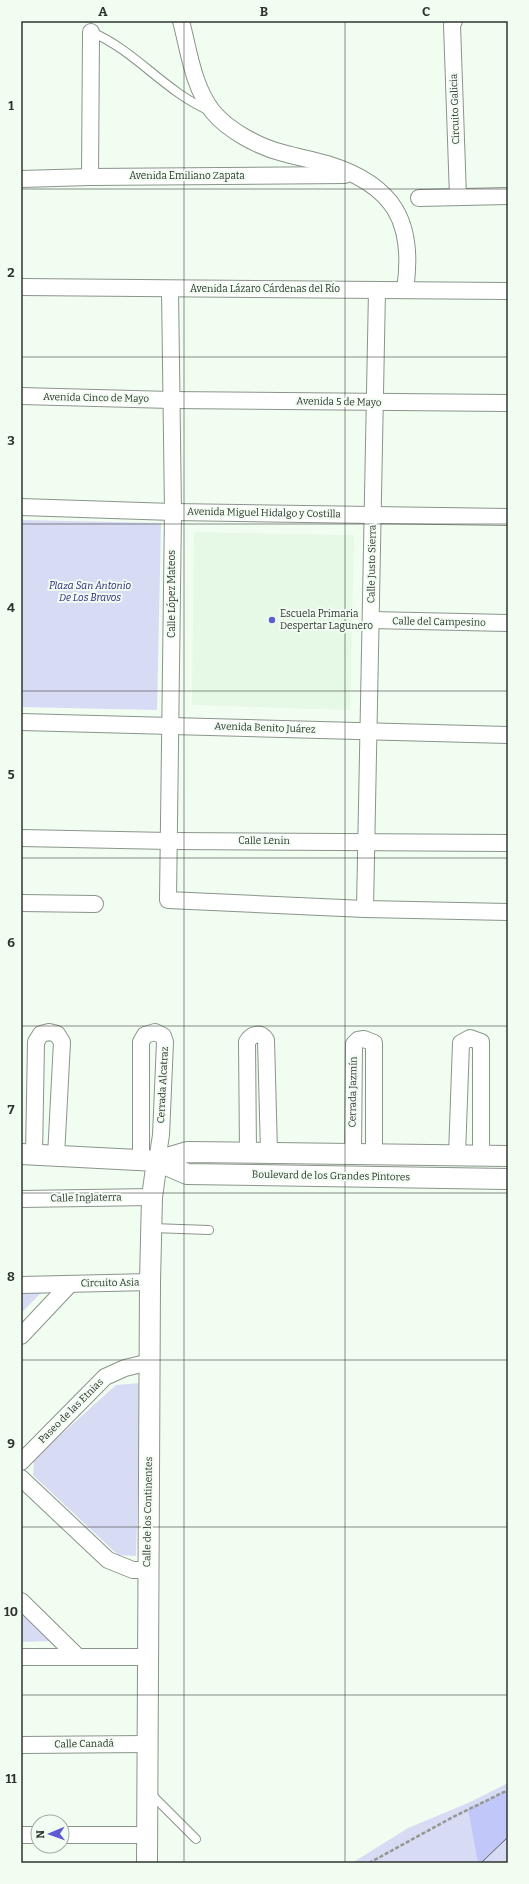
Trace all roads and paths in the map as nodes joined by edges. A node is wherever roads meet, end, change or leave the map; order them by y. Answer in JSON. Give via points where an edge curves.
{"nodes":[{"id":1,"x":181,"y":21,"type":"edge"},
{"id":2,"x":454,"y":21,"type":"edge"},
{"id":3,"x":91,"y":32,"type":"joint"},
{"id":4,"x":214,"y":112,"type":"junction"},
{"id":5,"x":353,"y":175,"type":"junction"},
{"id":6,"x":90,"y":177,"type":"junction"},
{"id":7,"x":21,"y":179,"type":"edge"},
{"id":8,"x":508,"y":196,"type":"edge"},
{"id":9,"x":458,"y":197,"type":"junction"},
{"id":10,"x":419,"y":198,"type":"dead end"},
{"id":11,"x":21,"y":287,"type":"edge"},
{"id":12,"x":170,"y":289,"type":"junction"},
{"id":13,"x":377,"y":290,"type":"junction"},
{"id":14,"x":405,"y":290,"type":"junction"},
{"id":15,"x":508,"y":291,"type":"edge"},
{"id":16,"x":21,"y":396,"type":"edge"},
{"id":17,"x":171,"y":400,"type":"junction"},
{"id":18,"x":375,"y":402,"type":"junction"},
{"id":19,"x":508,"y":403,"type":"edge"},
{"id":20,"x":21,"y":507,"type":"edge"},
{"id":21,"x":173,"y":512,"type":"junction"},
{"id":22,"x":373,"y":514,"type":"junction"},
{"id":23,"x":508,"y":517,"type":"edge"},
{"id":24,"x":371,"y":620,"type":"junction"},
{"id":25,"x":508,"y":623,"type":"edge"},
{"id":26,"x":21,"y":722,"type":"edge"},
{"id":27,"x":171,"y":725,"type":"junction"},
{"id":28,"x":369,"y":731,"type":"junction"},
{"id":29,"x":508,"y":735,"type":"edge"},
{"id":30,"x":21,"y":838,"type":"edge"},
{"id":31,"x":169,"y":841,"type":"junction"},
{"id":32,"x":366,"y":842,"type":"junction"},
{"id":33,"x":508,"y":843,"type":"edge"},
{"id":34,"x":21,"y":903,"type":"edge"},
{"id":35,"x":95,"y":904,"type":"dead end"},
{"id":36,"x":365,"y":909,"type":"junction"},
{"id":37,"x":508,"y":912,"type":"edge"},
{"id":38,"x":457,"y":1149,"type":"junction"},
{"id":39,"x":481,"y":1149,"type":"junction"},
{"id":40,"x":248,"y":1152,"type":"junction"},
{"id":41,"x":269,"y":1152,"type":"junction"},
{"id":42,"x":353,"y":1153,"type":"junction"},
{"id":43,"x":374,"y":1153,"type":"junction"},
{"id":44,"x":28,"y":1155,"type":"edge"},
{"id":45,"x":56,"y":1156,"type":"junction"},
{"id":46,"x":508,"y":1156,"type":"edge"},
{"id":47,"x":149,"y":1161,"type":"junction"},
{"id":48,"x":508,"y":1179,"type":"edge"},
{"id":49,"x":152,"y":1197,"type":"junction"},
{"id":50,"x":21,"y":1199,"type":"edge"},
{"id":51,"x":151,"y":1228,"type":"junction"},
{"id":52,"x":209,"y":1230,"type":"dead end"},
{"id":53,"x":150,"y":1282,"type":"junction"},
{"id":54,"x":70,"y":1284,"type":"junction"},
{"id":55,"x":21,"y":1285,"type":"edge"},
{"id":56,"x":21,"y":1336,"type":"edge"},
{"id":57,"x":150,"y":1362,"type":"junction"},
{"id":58,"x":21,"y":1462,"type":"edge"},
{"id":59,"x":21,"y":1478,"type":"edge"},
{"id":60,"x":148,"y":1570,"type":"junction"},
{"id":61,"x":21,"y":1601,"type":"edge"},
{"id":62,"x":21,"y":1657,"type":"edge"},
{"id":63,"x":78,"y":1657,"type":"junction"},
{"id":64,"x":147,"y":1657,"type":"junction"},
{"id":65,"x":147,"y":1744,"type":"junction"},
{"id":66,"x":21,"y":1745,"type":"edge"},
{"id":67,"x":147,"y":1790,"type":"junction"},
{"id":68,"x":508,"y":1790,"type":"edge"},
{"id":69,"x":70,"y":1835,"type":"edge"},
{"id":70,"x":147,"y":1835,"type":"junction"},
{"id":71,"x":196,"y":1839,"type":"dead end"},
{"id":72,"x":147,"y":1863,"type":"edge"},
{"id":73,"x":369,"y":1863,"type":"edge"}],
"edges":[{"from":1,"to":4,"type":"street","via":[[201,94]]},
{"from":2,"to":9,"type":"street","name":"Circuito Galicia","via":[[452,25]]},
{"from":3,"to":4,"type":"lane","via":[[114,44],[192,104]]},
{"from":3,"to":6,"type":"street"},
{"from":4,"to":5,"type":"street","via":[[229,126],[264,146],[281,153],[328,164]]},
{"from":5,"to":6,"type":"street","name":"Avenida Emiliano Zapata"},
{"from":5,"to":14,"type":"street","via":[[383,193],[401,219],[407,242],[408,267]]},
{"from":6,"to":7,"type":"street","name":"Avenida Emiliano Zapata"},
{"from":8,"to":9,"type":"street"},
{"from":9,"to":10,"type":"street"},
{"from":11,"to":12,"type":"street","name":"Avenida Lázaro Cárdenas del Río"},
{"from":12,"to":13,"type":"street","name":"Avenida Lázaro Cárdenas del Río"},
{"from":12,"to":17,"type":"street","name":"Calle López Mateos"},
{"from":13,"to":14,"type":"street","name":"Avenida Lázaro Cárdenas del Río"},
{"from":13,"to":18,"type":"street","name":"Calle Justo Sierra"},
{"from":14,"to":15,"type":"street","name":"Avenida Lázaro Cárdenas del Río"},
{"from":16,"to":17,"type":"street","name":"Avenida Cinco de Mayo"},
{"from":17,"to":18,"type":"street","name":"Avenida 5 de Mayo"},
{"from":17,"to":21,"type":"street","name":"Calle López Mateos"},
{"from":18,"to":19,"type":"street","name":"Avenida 5 de Mayo"},
{"from":18,"to":22,"type":"street","name":"Calle Justo Sierra"},
{"from":20,"to":21,"type":"street","name":"Avenida Miguel Hidalgo y Costilla"},
{"from":21,"to":22,"type":"street","name":"Avenida Miguel Hidalgo y Costilla"},
{"from":21,"to":27,"type":"street","name":"Calle López Mateos"},
{"from":22,"to":23,"type":"street","name":"Avenida Miguel Hidalgo y Costilla"},
{"from":22,"to":24,"type":"street","name":"Calle Justo Sierra"},
{"from":24,"to":25,"type":"street","name":"Calle del Campesino"},
{"from":24,"to":28,"type":"street","name":"Calle Justo Sierra"},
{"from":26,"to":27,"type":"street","name":"Avenida Benito Juárez"},
{"from":27,"to":28,"type":"street","name":"Avenida Benito Juárez"},
{"from":27,"to":31,"type":"street","name":"Calle López Mateos"},
{"from":28,"to":29,"type":"street","name":"Avenida Benito Juárez"},
{"from":28,"to":32,"type":"street","name":"Calle Justo Sierra"},
{"from":30,"to":31,"type":"street","name":"Calle Lenin"},
{"from":31,"to":32,"type":"street","name":"Calle Lenin"},
{"from":31,"to":36,"type":"street","name":"Calle López Mateos","via":[[168,900]]},
{"from":32,"to":33,"type":"street","name":"Calle Lenin"},
{"from":32,"to":36,"type":"street","name":"Calle Justo Sierra"},
{"from":34,"to":35,"type":"street"},
{"from":36,"to":37,"type":"street"},
{"from":38,"to":39,"type":"street","name":"Boulevard de los Grandes Pintores"},
{"from":38,"to":39,"type":"street","via":[[461,1043],[470,1038],[481,1042]]},
{"from":38,"to":43,"type":"street","name":"Boulevard de los Grandes Pintores"},
{"from":39,"to":46,"type":"street","name":"Boulevard de los Grandes Pintores"},
{"from":40,"to":41,"type":"street","name":"Boulevard de los Grandes Pintores"},
{"from":40,"to":41,"type":"street","via":[[247,1042],[256,1034],[266,1040]]},
{"from":40,"to":47,"type":"street","name":"Boulevard de los Grandes Pintores","via":[[187,1152]]},
{"from":41,"to":42,"type":"street","name":"Boulevard de los Grandes Pintores"},
{"from":42,"to":43,"type":"street","name":"Boulevard de los Grandes Pintores"},
{"from":42,"to":43,"type":"street","name":"Cerrada Jazmín","via":[[354,1044],[364,1039],[374,1043]]},
{"from":44,"to":45,"type":"street","name":"Boulevard de los Grandes Pintores"},
{"from":44,"to":45,"type":"street","via":[[36,1042],[41,1034],[49,1032],[57,1034],[62,1042]]},
{"from":45,"to":47,"type":"street","name":"Boulevard de los Grandes Pintores"},
{"from":47,"to":47,"type":"street","name":"Cerrada Alcatraz","via":[[141,1042],[145,1035],[155,1032],[162,1036],[165,1042],[161,1135]]},
{"from":47,"to":48,"type":"street","name":"Boulevard de los Grandes Pintores","via":[[187,1174]]},
{"from":47,"to":49,"type":"street","name":"Calle de los Continentes"},
{"from":49,"to":50,"type":"street","name":"Calle Inglaterra"},
{"from":49,"to":51,"type":"street","name":"Calle de los Continentes"},
{"from":51,"to":52,"type":"lane"},
{"from":51,"to":53,"type":"street","name":"Calle de los Continentes"},
{"from":53,"to":54,"type":"street","name":"Circuito Asia"},
{"from":53,"to":57,"type":"street","name":"Calle de los Continentes"},
{"from":54,"to":55,"type":"street","name":"Circuito Asia"},
{"from":54,"to":56,"type":"street","name":"Circuito Asia"},
{"from":57,"to":58,"type":"street","name":"Paseo de las Etnias","via":[[125,1368],[105,1377]]},
{"from":57,"to":60,"type":"street","name":"Calle de los Continentes"},
{"from":59,"to":60,"type":"street","via":[[108,1560],[133,1570]]},
{"from":60,"to":64,"type":"street","name":"Calle de los Continentes"},
{"from":61,"to":63,"type":"street"},
{"from":62,"to":63,"type":"street"},
{"from":63,"to":64,"type":"street"},
{"from":64,"to":65,"type":"street","name":"Calle de los Continentes"},
{"from":65,"to":66,"type":"street","name":"Calle Canadá"},
{"from":65,"to":67,"type":"street","name":"Calle de los Continentes"},
{"from":67,"to":70,"type":"street","name":"Calle de los Continentes"},
{"from":67,"to":71,"type":"lane"},
{"from":68,"to":73,"type":"path","via":[[452,1817]]},
{"from":69,"to":70,"type":"street"},
{"from":70,"to":72,"type":"street","name":"Calle de los Continentes"}]}
